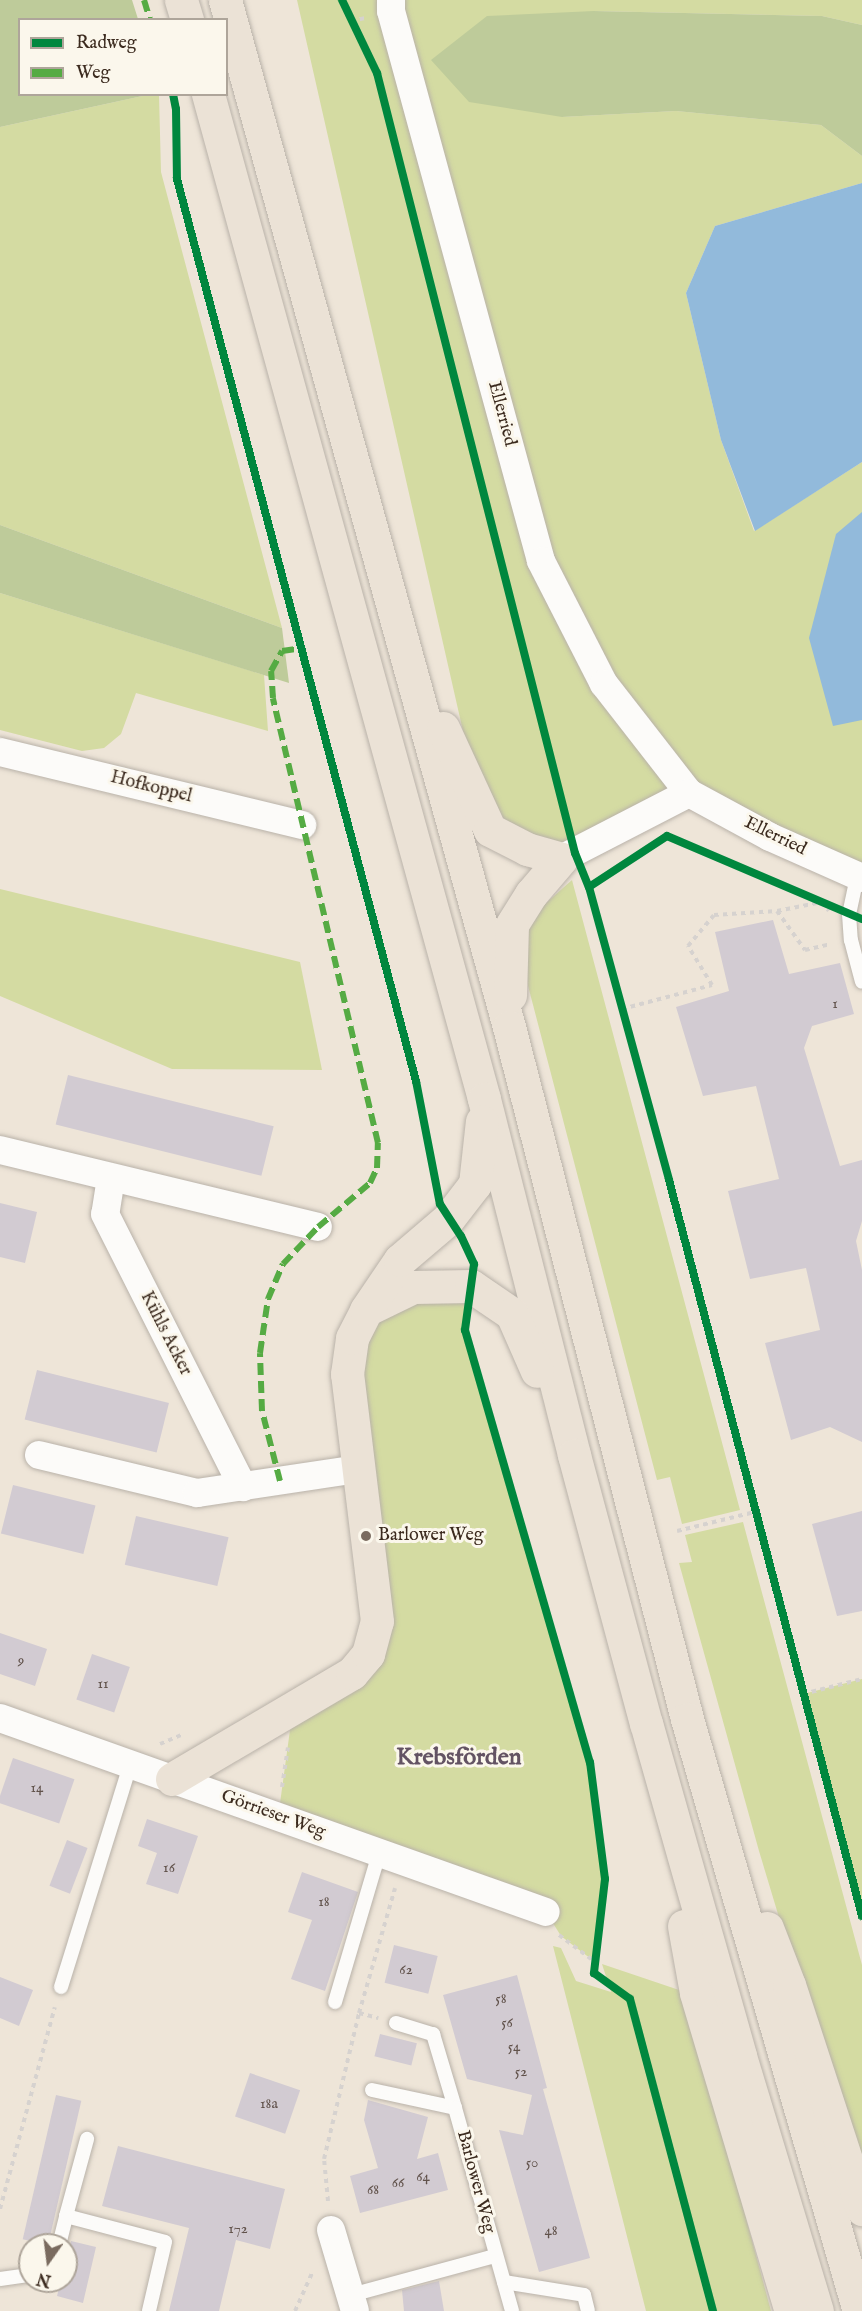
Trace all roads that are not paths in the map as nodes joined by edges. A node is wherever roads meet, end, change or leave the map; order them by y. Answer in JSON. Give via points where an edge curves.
{"nodes":[{"id":1,"x":181,"y":0,"type":"edge"},
{"id":2,"x":225,"y":0,"type":"edge"},
{"id":3,"x":391,"y":0,"type":"edge"},
{"id":4,"x":186,"y":18,"type":"edge"},
{"id":5,"x":208,"y":96,"type":"edge"},
{"id":6,"x":398,"y":625,"type":"junction"},
{"id":7,"x":0,"y":752,"type":"edge"},
{"id":8,"x":689,"y":793,"type":"junction"},
{"id":9,"x":302,"y":825,"type":"dead end"},
{"id":10,"x":561,"y":859,"type":"junction"},
{"id":11,"x":860,"y":878,"type":"edge"},
{"id":12,"x":862,"y":982,"type":"edge"},
{"id":13,"x":509,"y":1027,"type":"junction"},
{"id":14,"x":484,"y":1099,"type":"junction"},
{"id":15,"x":0,"y":1150,"type":"edge"},
{"id":16,"x":111,"y":1178,"type":"junction"},
{"id":17,"x":318,"y":1227,"type":"dead end"},
{"id":18,"x":366,"y":1310,"type":"junction"},
{"id":19,"x":39,"y":1455,"type":"dead end"},
{"id":20,"x":574,"y":1455,"type":"junction"},
{"id":21,"x":357,"y":1469,"type":"junction"},
{"id":22,"x":243,"y":1487,"type":"junction"},
{"id":23,"x":0,"y":1718,"type":"edge"},
{"id":24,"x":687,"y":1719,"type":"junction"},
{"id":25,"x":646,"y":1724,"type":"junction"},
{"id":26,"x":130,"y":1765,"type":"junction"},
{"id":27,"x":172,"y":1779,"type":"junction"},
{"id":28,"x":391,"y":1857,"type":"junction"},
{"id":29,"x":546,"y":1912,"type":"dead end"},
{"id":30,"x":61,"y":1987,"type":"road end"},
{"id":31,"x":335,"y":2002,"type":"dead end"},
{"id":32,"x":396,"y":2023,"type":"dead end"},
{"id":33,"x":372,"y":2090,"type":"dead end"},
{"id":34,"x":455,"y":2108,"type":"junction"},
{"id":35,"x":87,"y":2139,"type":"dead end"},
{"id":36,"x":862,"y":2209,"type":"edge"},
{"id":37,"x":66,"y":2216,"type":"junction"},
{"id":38,"x":331,"y":2230,"type":"road end"},
{"id":39,"x":62,"y":2233,"type":"edge"},
{"id":40,"x":495,"y":2256,"type":"junction"},
{"id":41,"x":18,"y":2277,"type":"edge"},
{"id":42,"x":0,"y":2279,"type":"edge"},
{"id":43,"x":504,"y":2282,"type":"junction"},
{"id":44,"x":353,"y":2303,"type":"edge"},
{"id":45,"x":149,"y":2311,"type":"edge"},
{"id":46,"x":512,"y":2311,"type":"edge"},
{"id":47,"x":588,"y":2311,"type":"edge"},
{"id":48,"x":791,"y":2311,"type":"edge"},
{"id":49,"x":817,"y":2311,"type":"edge"},
{"id":50,"x":859,"y":2311,"type":"edge"}],
"edges":[{"from":1,"to":4,"type":"highway"},
{"from":2,"to":6,"type":"highway"},
{"from":3,"to":8,"type":"street","name":"Ellerried","via":[[541,561],[604,684]]},
{"from":5,"to":14,"type":"highway"},
{"from":6,"to":10,"type":"highway","via":[[490,830],[527,849]]},
{"from":6,"to":13,"type":"highway"},
{"from":7,"to":9,"type":"street","name":"Hofkoppel"},
{"from":8,"to":10,"type":"street"},
{"from":8,"to":11,"type":"street","name":"Ellerried","via":[[770,837]]},
{"from":10,"to":13,"type":"highway","via":[[531,894],[512,925]]},
{"from":11,"to":12,"type":"lane","via":[[849,914]]},
{"from":13,"to":24,"type":"highway"},
{"from":14,"to":18,"type":"highway","via":[[475,1184],[448,1219],[400,1260]]},
{"from":14,"to":20,"type":"highway"},
{"from":15,"to":16,"type":"street"},
{"from":16,"to":17,"type":"street"},
{"from":16,"to":22,"type":"street","name":"Kühls Acker","via":[[105,1214]]},
{"from":18,"to":20,"type":"highway","via":[[413,1287],[471,1286],[512,1314]]},
{"from":18,"to":21,"type":"highway","via":[[352,1338],[347,1374]]},
{"from":19,"to":22,"type":"street","via":[[196,1493]]},
{"from":20,"to":25,"type":"highway"},
{"from":21,"to":22,"type":"street"},
{"from":21,"to":27,"type":"highway","via":[[377,1622],[368,1654],[352,1673]]},
{"from":23,"to":26,"type":"street","name":"Görrieser Weg"},
{"from":24,"to":36,"type":"highway","via":[[789,1985]]},
{"from":24,"to":50,"type":"highway"},
{"from":25,"to":48,"type":"highway","via":[[696,1993]]},
{"from":25,"to":49,"type":"highway"},
{"from":26,"to":27,"type":"street","name":"Görrieser Weg"},
{"from":26,"to":30,"type":"lane"},
{"from":27,"to":28,"type":"street","name":"Görrieser Weg"},
{"from":28,"to":29,"type":"street","name":"Görrieser Weg"},
{"from":28,"to":31,"type":"lane"},
{"from":32,"to":34,"type":"lane","name":"Barlower Weg","via":[[433,2034]]},
{"from":33,"to":34,"type":"lane","name":"Barlower Weg"},
{"from":34,"to":40,"type":"lane","name":"Barlower Weg"},
{"from":35,"to":37,"type":"lane"},
{"from":37,"to":39,"type":"lane"},
{"from":37,"to":45,"type":"lane","via":[[165,2242]]},
{"from":38,"to":44,"type":"street","name":"Barlower Weg"},
{"from":40,"to":43,"type":"lane","name":"Barlower Weg"},
{"from":40,"to":44,"type":"lane","name":"Barlower Weg"},
{"from":41,"to":42,"type":"lane"},
{"from":43,"to":46,"type":"lane","name":"Barlower Weg"},
{"from":43,"to":47,"type":"lane","via":[[584,2295]]}]}
